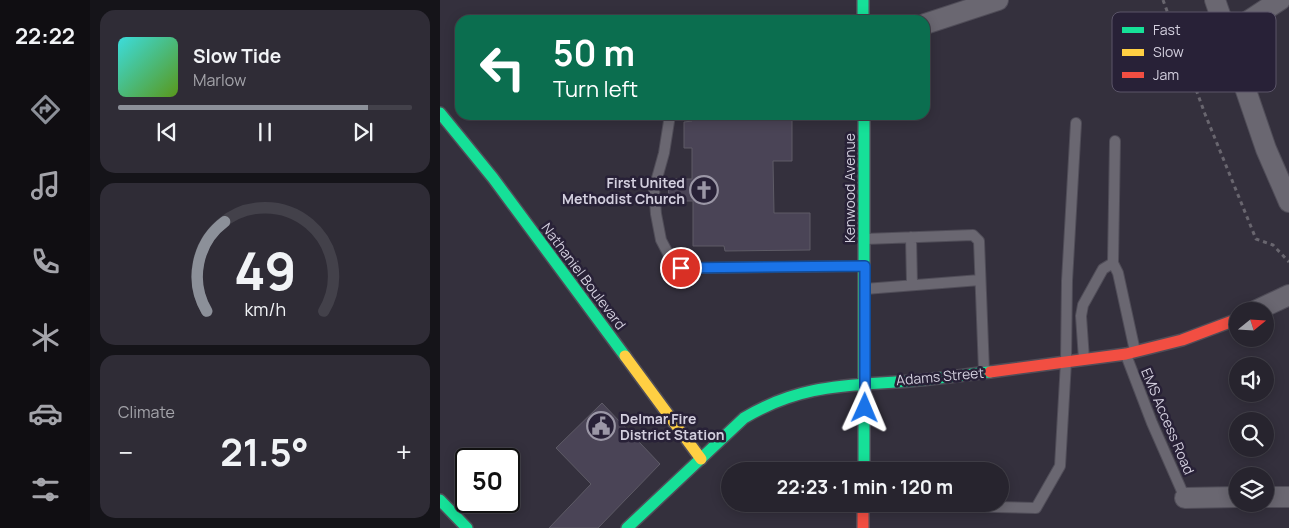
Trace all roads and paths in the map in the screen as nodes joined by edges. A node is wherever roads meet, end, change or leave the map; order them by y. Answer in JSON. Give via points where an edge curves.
{"nodes":[{"id":1,"x":863,"y":0,"type":"edge"},
{"id":2,"x":998,"y":0,"type":"edge"},
{"id":3,"x":1163,"y":0,"type":"edge"},
{"id":4,"x":1215,"y":0,"type":"edge"},
{"id":5,"x":1280,"y":0,"type":"edge"},
{"id":6,"x":1167,"y":12,"type":"edge"},
{"id":7,"x":1219,"y":12,"type":"edge"},
{"id":8,"x":1262,"y":12,"type":"edge"},
{"id":9,"x":864,"y":15,"type":"edge"},
{"id":10,"x":930,"y":22,"type":"edge"},
{"id":11,"x":1197,"y":92,"type":"edge"},
{"id":12,"x":1246,"y":92,"type":"edge"},
{"id":13,"x":440,"y":113,"type":"edge"},
{"id":14,"x":669,"y":120,"type":"edge"},
{"id":15,"x":864,"y":120,"type":"edge"},
{"id":16,"x":1076,"y":123,"type":"dead end"},
{"id":17,"x":1115,"y":141,"type":"dead end"},
{"id":18,"x":1289,"y":202,"type":"edge"},
{"id":19,"x":911,"y":237,"type":"junction"},
{"id":20,"x":865,"y":239,"type":"junction"},
{"id":21,"x":1289,"y":262,"type":"edge"},
{"id":22,"x":1112,"y":263,"type":"junction"},
{"id":23,"x":865,"y":266,"type":"junction"},
{"id":24,"x":980,"y":280,"type":"junction"},
{"id":25,"x":912,"y":284,"type":"junction"},
{"id":26,"x":865,"y":289,"type":"junction"},
{"id":27,"x":1289,"y":295,"type":"edge"},
{"id":28,"x":1274,"y":302,"type":"edge"},
{"id":29,"x":1229,"y":323,"type":"edge"},
{"id":30,"x":1131,"y":353,"type":"junction"},
{"id":31,"x":1084,"y":360,"type":"junction"},
{"id":32,"x":1066,"y":362,"type":"junction"},
{"id":33,"x":984,"y":372,"type":"junction"},
{"id":34,"x":865,"y":382,"type":"junction"},
{"id":35,"x":702,"y":459,"type":"junction"},
{"id":36,"x":864,"y":462,"type":"edge"},
{"id":37,"x":1274,"y":497,"type":"edge"},
{"id":38,"x":1289,"y":497,"type":"edge"},
{"id":39,"x":1185,"y":498,"type":"joint"},
{"id":40,"x":1229,"y":498,"type":"edge"},
{"id":41,"x":440,"y":500,"type":"edge"},
{"id":42,"x":1009,"y":507,"type":"edge"},
{"id":43,"x":863,"y":512,"type":"edge"},
{"id":44,"x":467,"y":528,"type":"edge"},
{"id":45,"x":627,"y":528,"type":"edge"},
{"id":46,"x":863,"y":528,"type":"edge"}],
"edges":[{"from":1,"to":9,"type":"street"},
{"from":2,"to":10,"type":"street"},
{"from":3,"to":6,"type":"path"},
{"from":4,"to":7,"type":"street"},
{"from":5,"to":8,"type":"street"},
{"from":11,"to":21,"type":"path","via":[[1256,239],[1273,245]]},
{"from":12,"to":18,"type":"street"},
{"from":13,"to":35,"type":"street","name":"Nathaniel Boulevard","via":[[493,178]]},
{"from":14,"to":23,"type":"lane","via":[[654,189],[661,240],[672,261],[681,268]]},
{"from":15,"to":20,"type":"street","name":"Kenwood Avenue"},
{"from":16,"to":32,"type":"lane","via":[[1066,281]]},
{"from":17,"to":22,"type":"lane"},
{"from":19,"to":20,"type":"lane"},
{"from":19,"to":24,"type":"lane","via":[[973,235],[979,240]]},
{"from":19,"to":25,"type":"lane"},
{"from":20,"to":23,"type":"street","name":"Kenwood Avenue"},
{"from":22,"to":30,"type":"lane","name":"EMS Access Road","via":[[1118,273]]},
{"from":22,"to":31,"type":"lane","via":[[1103,269],[1083,305]]},
{"from":23,"to":26,"type":"street","name":"Kenwood Avenue"},
{"from":24,"to":25,"type":"lane"},
{"from":24,"to":33,"type":"lane"},
{"from":25,"to":26,"type":"lane"},
{"from":26,"to":34,"type":"street","name":"Kenwood Avenue"},
{"from":27,"to":28,"type":"street"},
{"from":29,"to":30,"type":"street","name":"Adams Street"},
{"from":30,"to":31,"type":"street","name":"Adams Street"},
{"from":30,"to":39,"type":"lane","name":"EMS Access Road","via":[[1152,423]]},
{"from":31,"to":32,"type":"street","name":"Adams Street"},
{"from":32,"to":33,"type":"street","name":"Adams Street"},
{"from":32,"to":42,"type":"lane","via":[[1060,466],[1036,508]]},
{"from":33,"to":34,"type":"street","name":"Adams Street","via":[[931,379]]},
{"from":34,"to":35,"type":"street","name":"Adams Street","via":[[812,390],[761,406]]},
{"from":34,"to":36,"type":"street","name":"Kenwood Avenue"},
{"from":35,"to":45,"type":"street","name":"Adams Street"},
{"from":37,"to":38,"type":"street"},
{"from":39,"to":40,"type":"street"},
{"from":41,"to":44,"type":"street"},
{"from":43,"to":46,"type":"street"}]}
